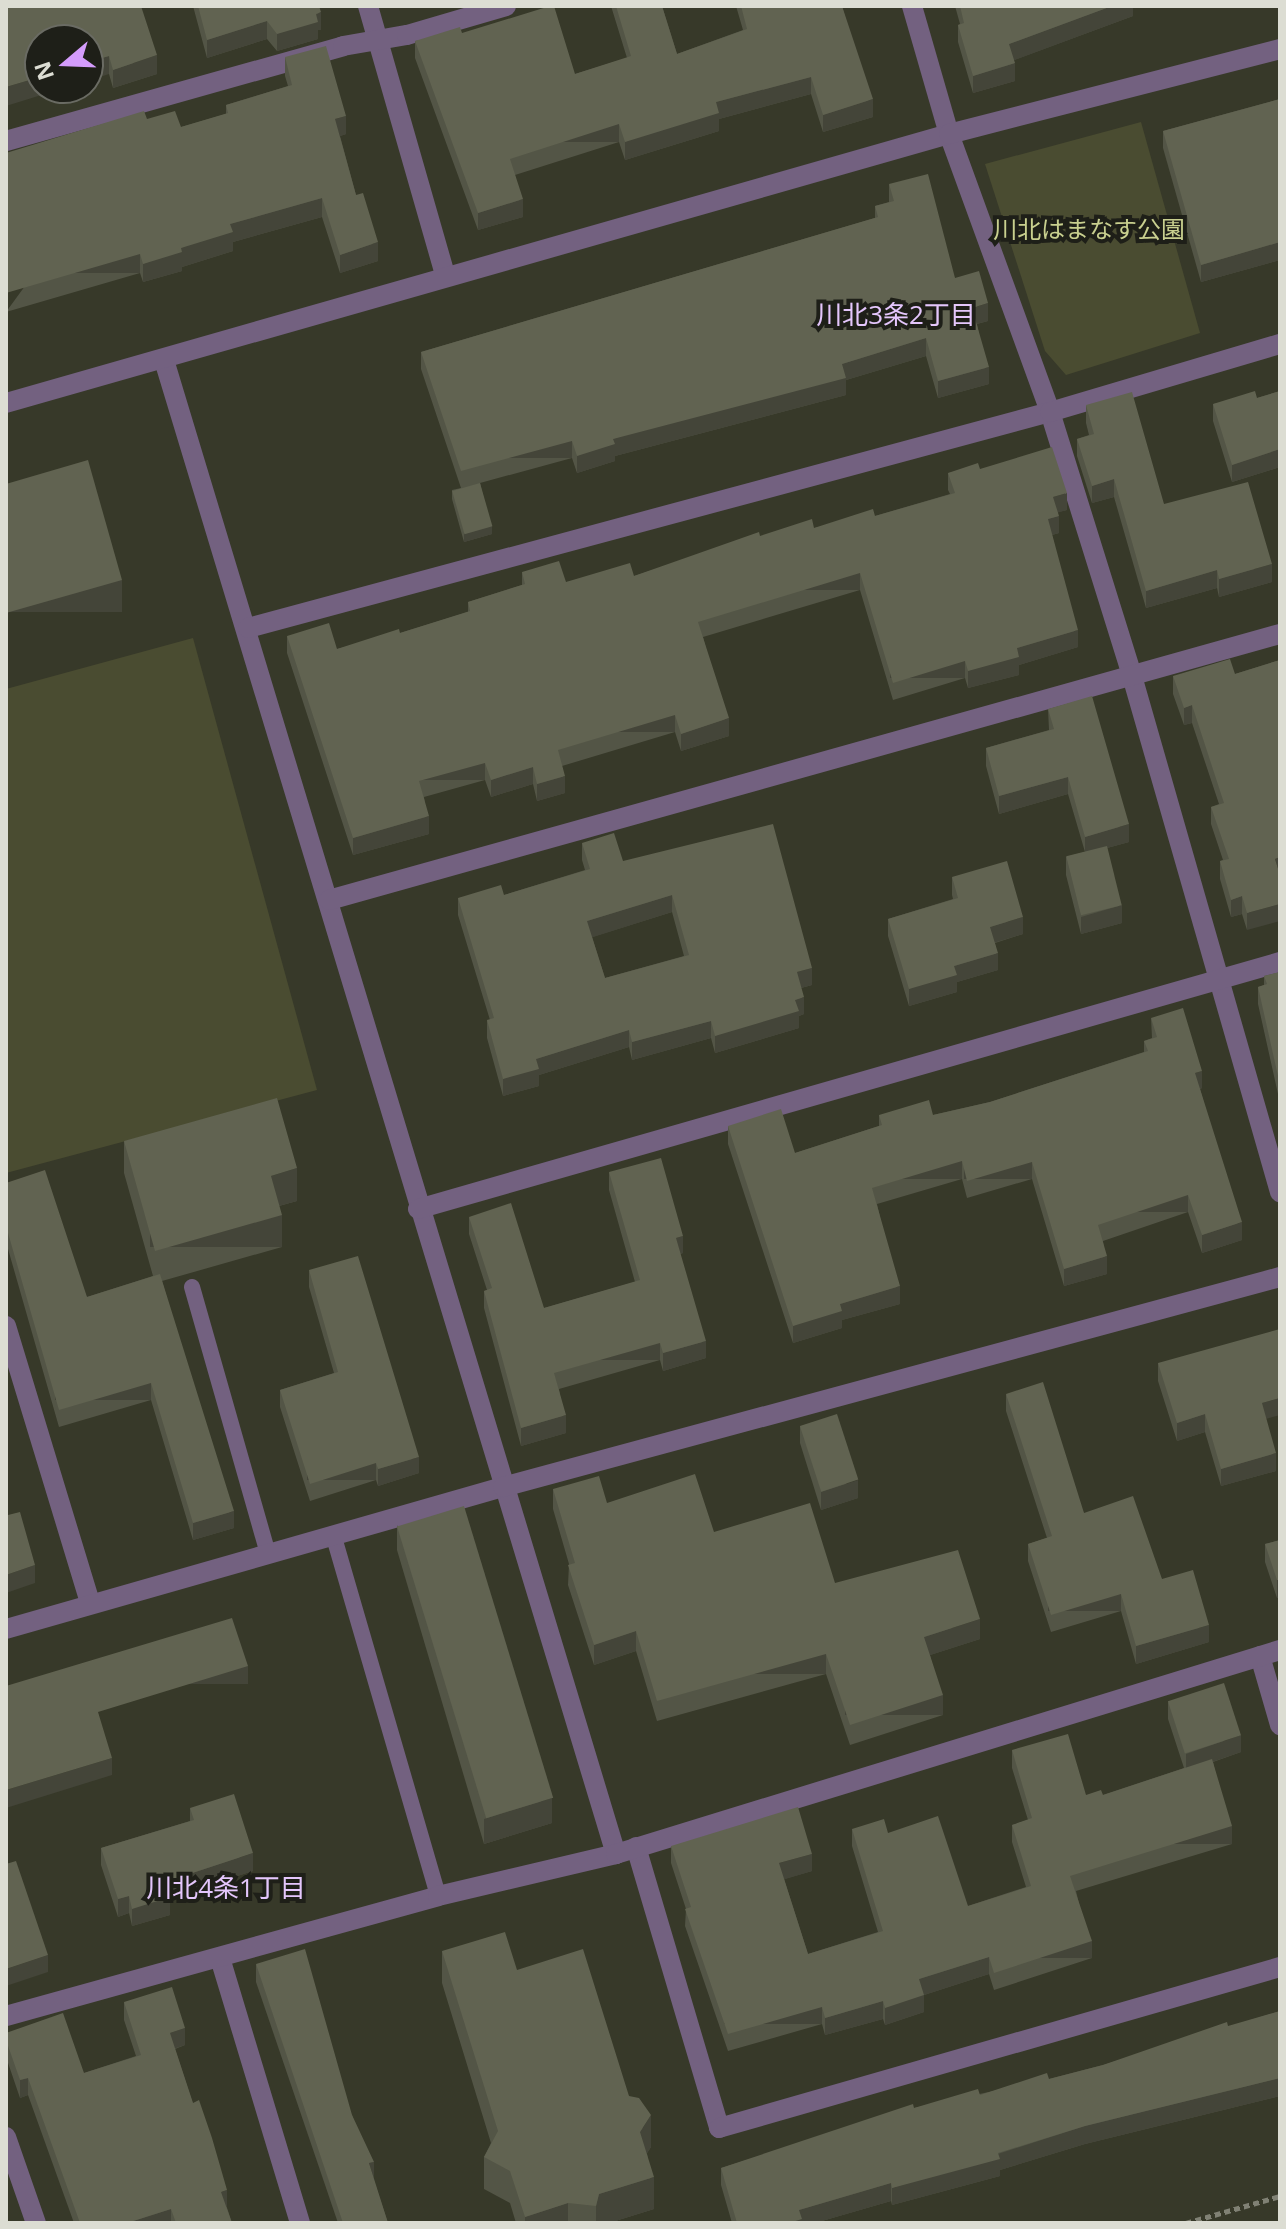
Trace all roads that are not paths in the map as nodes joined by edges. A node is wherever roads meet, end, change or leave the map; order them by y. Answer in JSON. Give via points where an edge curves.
{"nodes":[{"id":1,"x":368,"y":6,"type":"edge"},
{"id":2,"x":506,"y":6,"type":"edge"},
{"id":3,"x":912,"y":6,"type":"edge"},
{"id":4,"x":377,"y":39,"type":"junction"},
{"id":5,"x":1280,"y":49,"type":"edge"},
{"id":6,"x":949,"y":134,"type":"junction"},
{"id":7,"x":6,"y":141,"type":"edge"},
{"id":8,"x":445,"y":274,"type":"junction"},
{"id":9,"x":1280,"y":344,"type":"edge"},
{"id":10,"x":164,"y":360,"type":"junction"},
{"id":11,"x":6,"y":403,"type":"edge"},
{"id":12,"x":1050,"y":412,"type":"junction"},
{"id":13,"x":248,"y":628,"type":"junction"},
{"id":14,"x":1280,"y":634,"type":"edge"},
{"id":15,"x":1132,"y":676,"type":"junction"},
{"id":16,"x":329,"y":900,"type":"junction"},
{"id":17,"x":1280,"y":962,"type":"edge"},
{"id":18,"x":1218,"y":980,"type":"junction"},
{"id":19,"x":1280,"y":1192,"type":"edge"},
{"id":20,"x":418,"y":1209,"type":"junction"},
{"id":21,"x":1280,"y":1277,"type":"edge"},
{"id":22,"x":192,"y":1287,"type":"dead end"},
{"id":23,"x":6,"y":1326,"type":"edge"},
{"id":24,"x":503,"y":1487,"type":"junction"},
{"id":25,"x":333,"y":1534,"type":"junction"},
{"id":26,"x":268,"y":1553,"type":"junction"},
{"id":27,"x":90,"y":1603,"type":"junction"},
{"id":28,"x":6,"y":1629,"type":"edge"},
{"id":29,"x":1270,"y":1653,"type":"edge"},
{"id":30,"x":1280,"y":1725,"type":"edge"},
{"id":31,"x":636,"y":1847,"type":"junction"},
{"id":32,"x":616,"y":1854,"type":"junction"},
{"id":33,"x":438,"y":1896,"type":"junction"},
{"id":34,"x":220,"y":1958,"type":"junction"},
{"id":35,"x":1280,"y":1967,"type":"edge"},
{"id":36,"x":6,"y":2016,"type":"edge"},
{"id":37,"x":6,"y":2137,"type":"edge"},
{"id":38,"x":36,"y":2223,"type":"edge"},
{"id":39,"x":300,"y":2223,"type":"edge"}],
"edges":[{"from":1,"to":4,"type":"street"},
{"from":2,"to":4,"type":"street"},
{"from":3,"to":6,"type":"street"},
{"from":4,"to":7,"type":"street"},
{"from":4,"to":8,"type":"street"},
{"from":5,"to":6,"type":"street"},
{"from":6,"to":8,"type":"street"},
{"from":6,"to":12,"type":"street"},
{"from":8,"to":10,"type":"street"},
{"from":9,"to":12,"type":"street"},
{"from":10,"to":11,"type":"street"},
{"from":10,"to":13,"type":"street"},
{"from":12,"to":13,"type":"street"},
{"from":12,"to":15,"type":"street"},
{"from":13,"to":16,"type":"street"},
{"from":14,"to":15,"type":"street"},
{"from":15,"to":16,"type":"street"},
{"from":15,"to":18,"type":"street"},
{"from":16,"to":20,"type":"street"},
{"from":17,"to":18,"type":"street"},
{"from":18,"to":19,"type":"street"},
{"from":18,"to":20,"type":"street"},
{"from":20,"to":24,"type":"street"},
{"from":21,"to":24,"type":"street"},
{"from":22,"to":26,"type":"lane"},
{"from":23,"to":27,"type":"street"},
{"from":24,"to":25,"type":"street"},
{"from":24,"to":32,"type":"street"},
{"from":25,"to":26,"type":"street"},
{"from":25,"to":33,"type":"lane"},
{"from":26,"to":27,"type":"street"},
{"from":27,"to":28,"type":"street"},
{"from":29,"to":30,"type":"street"},
{"from":29,"to":31,"type":"street"},
{"from":31,"to":32,"type":"street"},
{"from":31,"to":35,"type":"street","via":[[719,2128]]},
{"from":32,"to":33,"type":"street"},
{"from":33,"to":34,"type":"street"},
{"from":34,"to":36,"type":"street"},
{"from":34,"to":39,"type":"street"},
{"from":37,"to":38,"type":"street"}]}
